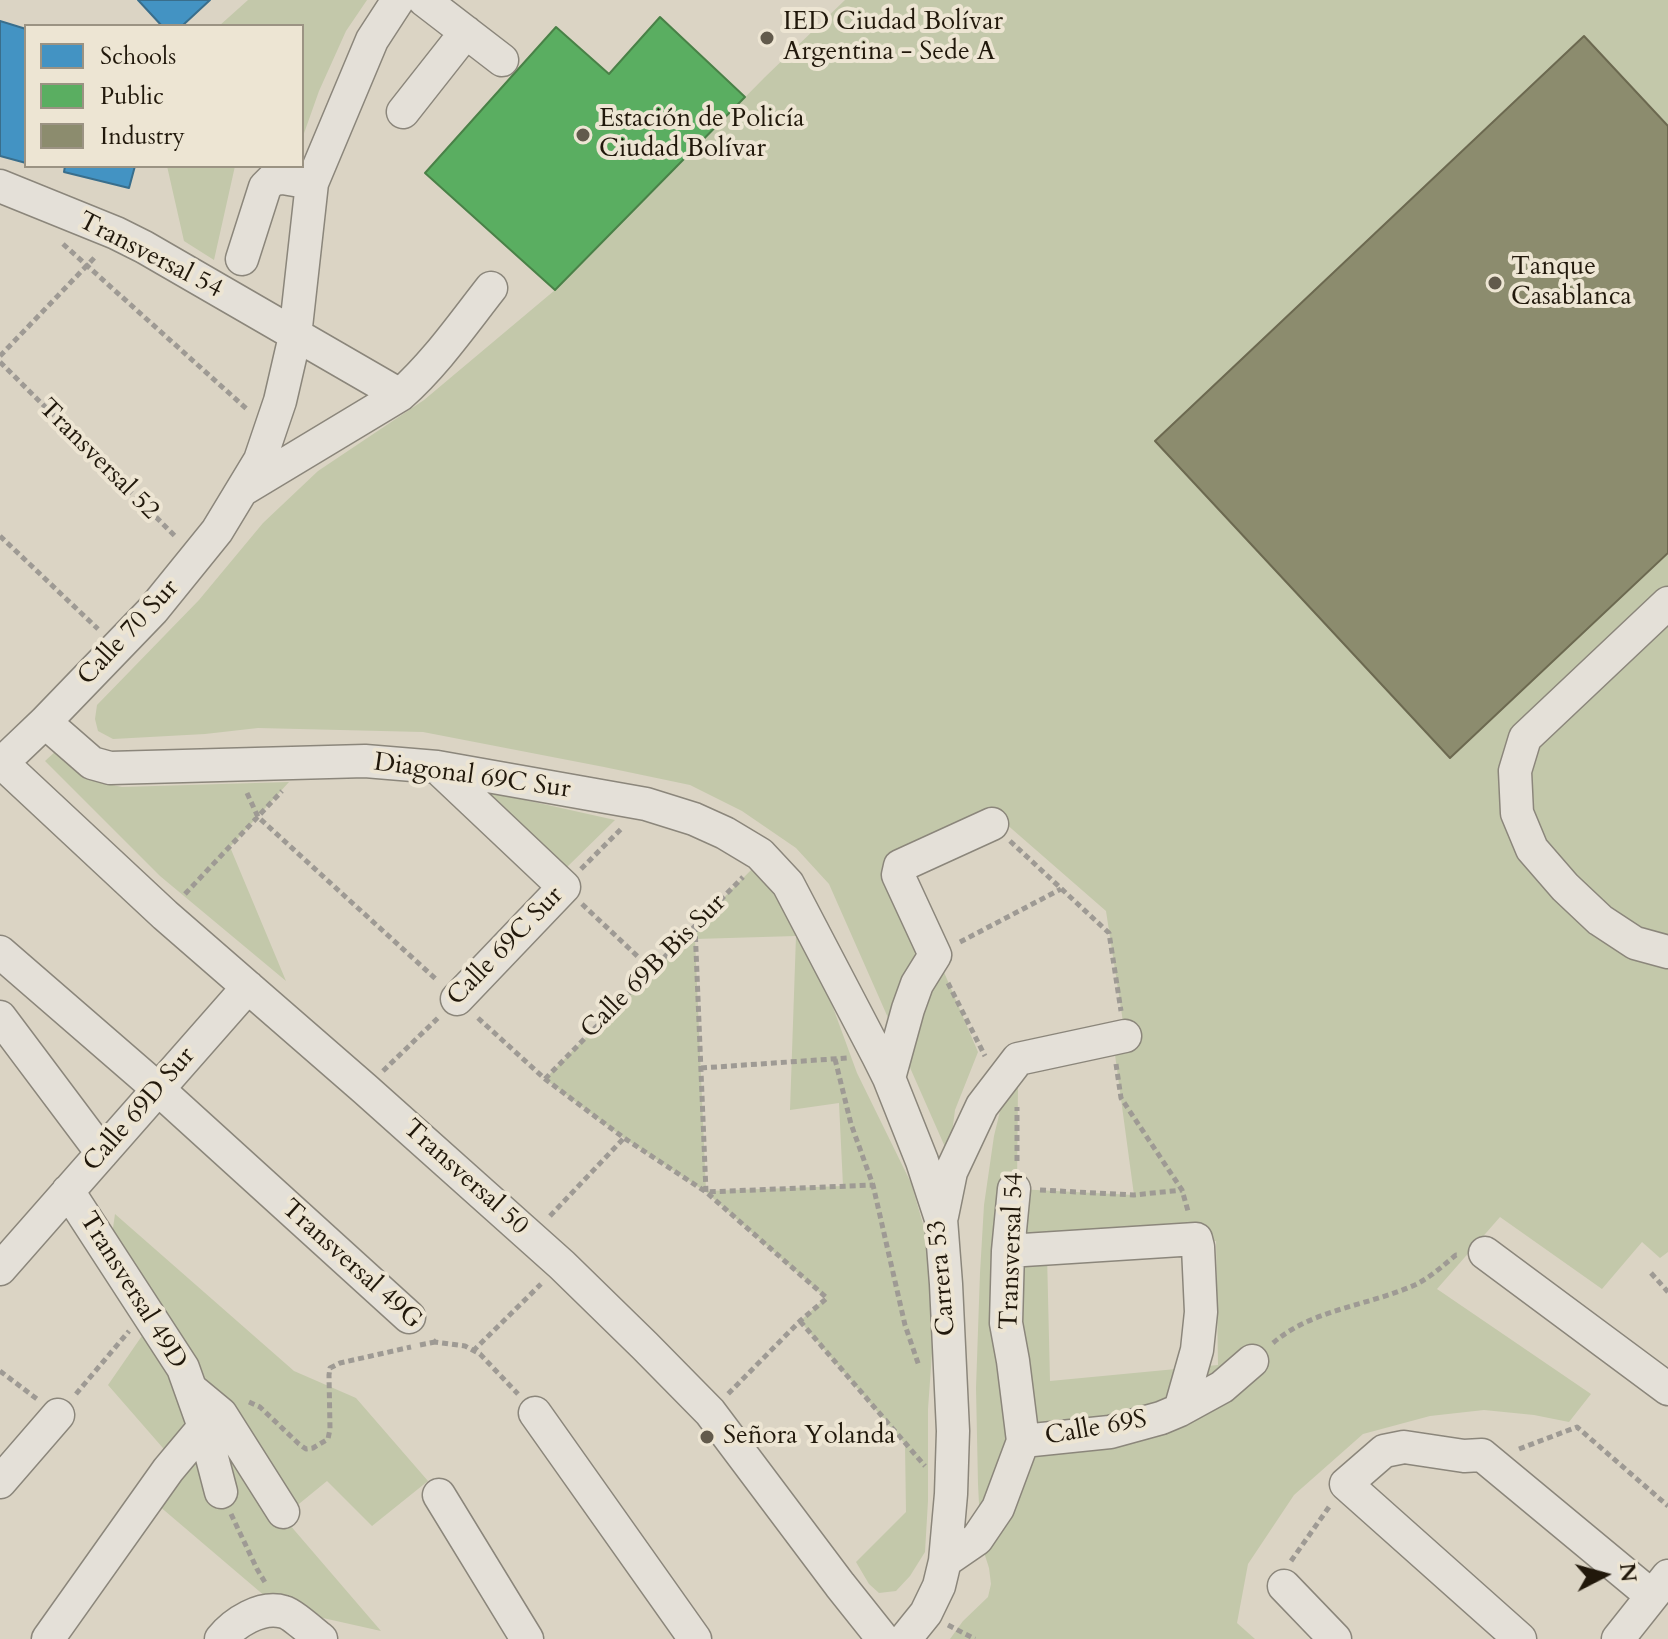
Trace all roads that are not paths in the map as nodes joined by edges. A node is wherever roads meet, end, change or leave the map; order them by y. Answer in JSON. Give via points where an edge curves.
{"nodes":[{"id":1,"x":398,"y":0,"type":"edge"},
{"id":2,"x":424,"y":0,"type":"edge"},
{"id":3,"x":466,"y":32,"type":"junction"},
{"id":4,"x":502,"y":60,"type":"dead end"},
{"id":5,"x":403,"y":112,"type":"dead end"},
{"id":6,"x":312,"y":183,"type":"junction"},
{"id":7,"x":0,"y":186,"type":"edge"},
{"id":8,"x":242,"y":259,"type":"dead end"},
{"id":9,"x":491,"y":288,"type":"dead end"},
{"id":10,"x":295,"y":336,"type":"junction"},
{"id":11,"x":400,"y":395,"type":"junction"},
{"id":12,"x":244,"y":489,"type":"junction"},
{"id":13,"x":1668,"y":603,"type":"edge"},
{"id":14,"x":45,"y":722,"type":"junction"},
{"id":15,"x":1,"y":763,"type":"edge"},
{"id":16,"x":437,"y":767,"type":"junction"},
{"id":17,"x":992,"y":824,"type":"road end"},
{"id":18,"x":760,"y":854,"type":"joint"},
{"id":19,"x":0,"y":952,"type":"edge"},
{"id":20,"x":1668,"y":952,"type":"edge"},
{"id":21,"x":248,"y":987,"type":"junction"},
{"id":22,"x":457,"y":999,"type":"road end"},
{"id":23,"x":0,"y":1017,"type":"edge"},
{"id":24,"x":1119,"y":1038,"type":"road end"},
{"id":25,"x":884,"y":1067,"type":"junction"},
{"id":26,"x":158,"y":1089,"type":"junction"},
{"id":27,"x":102,"y":1153,"type":"junction"},
{"id":28,"x":1014,"y":1189,"type":"road end"},
{"id":29,"x":68,"y":1191,"type":"junction"},
{"id":30,"x":941,"y":1219,"type":"junction"},
{"id":31,"x":1008,"y":1251,"type":"junction"},
{"id":32,"x":1485,"y":1253,"type":"road end"},
{"id":33,"x":4,"y":1254,"type":"edge"},
{"id":34,"x":409,"y":1317,"type":"road end"},
{"id":35,"x":1252,"y":1361,"type":"road end"},
{"id":36,"x":190,"y":1387,"type":"junction"},
{"id":37,"x":1668,"y":1389,"type":"edge"},
{"id":38,"x":1180,"y":1410,"type":"junction"},
{"id":39,"x":535,"y":1413,"type":"road end"},
{"id":40,"x":58,"y":1415,"type":"road end"},
{"id":41,"x":204,"y":1427,"type":"junction"},
{"id":42,"x":1023,"y":1441,"type":"junction"},
{"id":43,"x":0,"y":1482,"type":"edge"},
{"id":44,"x":221,"y":1492,"type":"road end"},
{"id":45,"x":439,"y":1495,"type":"dead end"},
{"id":46,"x":283,"y":1512,"type":"dead end"},
{"id":47,"x":945,"y":1561,"type":"junction"},
{"id":48,"x":1284,"y":1586,"type":"road end"},
{"id":49,"x":1660,"y":1586,"type":"edge"},
{"id":50,"x":48,"y":1639,"type":"edge"},
{"id":51,"x":221,"y":1639,"type":"edge"},
{"id":52,"x":321,"y":1639,"type":"edge"},
{"id":53,"x":527,"y":1639,"type":"edge"},
{"id":54,"x":695,"y":1639,"type":"edge"},
{"id":55,"x":883,"y":1639,"type":"edge"},
{"id":56,"x":905,"y":1639,"type":"edge"},
{"id":57,"x":1335,"y":1639,"type":"edge"},
{"id":58,"x":1520,"y":1639,"type":"edge"},
{"id":59,"x":1618,"y":1639,"type":"edge"}],
"edges":[{"from":1,"to":6,"type":"street","name":"Calle 70 Sur","via":[[372,40]]},
{"from":2,"to":3,"type":"street"},
{"from":3,"to":4,"type":"street"},
{"from":3,"to":5,"type":"street"},
{"from":6,"to":8,"type":"street","via":[[283,178],[265,187]]},
{"from":6,"to":10,"type":"street","name":"Calle 70 Sur"},
{"from":7,"to":10,"type":"street","name":"Transversal 54","via":[[144,247]]},
{"from":9,"to":11,"type":"street","name":"Calle 70 Sur","via":[[434,362]]},
{"from":10,"to":11,"type":"street","name":"Transversal 54"},
{"from":10,"to":12,"type":"street","name":"Calle 70 Sur","via":[[271,431]]},
{"from":11,"to":12,"type":"street","name":"Calle 70 Sur"},
{"from":12,"to":14,"type":"street","name":"Calle 70 Sur","via":[[153,610]]},
{"from":13,"to":20,"type":"street","via":[[1525,738],[1515,771],[1517,813],[1532,849],[1600,920],[1635,943]]},
{"from":14,"to":15,"type":"street","name":"Calle 70 Sur"},
{"from":14,"to":16,"type":"street","name":"Diagonal 69C Sur","via":[[92,763],[110,768],[308,761]]},
{"from":15,"to":21,"type":"street","name":"Transversal 50"},
{"from":16,"to":18,"type":"street","name":"Diagonal 69C Sur","via":[[646,804],[694,819]]},
{"from":16,"to":22,"type":"street","name":"Calle 69C Sur","via":[[564,887]]},
{"from":17,"to":25,"type":"street","via":[[900,866],[898,875],[935,955],[917,984]]},
{"from":18,"to":25,"type":"street","name":"Carrera 53","via":[[788,884]]},
{"from":19,"to":26,"type":"street","name":"Transversal 49G"},
{"from":21,"to":26,"type":"street","name":"Calle 69D Sur"},
{"from":21,"to":55,"type":"street","name":"Transversal 50","via":[[562,1265],[710,1412]]},
{"from":23,"to":27,"type":"street"},
{"from":24,"to":30,"type":"street","via":[[1018,1059],[1008,1095],[982,1106],[951,1172]]},
{"from":25,"to":30,"type":"street","name":"Carrera 53"},
{"from":26,"to":27,"type":"street","name":"Calle 69D Sur"},
{"from":26,"to":34,"type":"street","name":"Transversal 49G"},
{"from":27,"to":29,"type":"street","name":"Calle 69D Sur"},
{"from":28,"to":31,"type":"street","name":"Transversal 54"},
{"from":29,"to":33,"type":"street","name":"Calle 69D Sur"},
{"from":29,"to":36,"type":"street","name":"Transversal 49D","via":[[183,1368]]},
{"from":30,"to":47,"type":"street","name":"Carrera 53","via":[[953,1431]]},
{"from":31,"to":38,"type":"street","via":[[1196,1239],[1201,1312],[1197,1350]]},
{"from":31,"to":42,"type":"street","name":"Transversal 54","via":[[1006,1323]]},
{"from":32,"to":37,"type":"street"},
{"from":35,"to":38,"type":"street","name":"Calle 69S","via":[[1222,1387]]},
{"from":36,"to":41,"type":"street","name":"Transversal 49D"},
{"from":36,"to":46,"type":"street","via":[[221,1414]]},
{"from":38,"to":42,"type":"street","name":"Calle 69S","via":[[1110,1432]]},
{"from":39,"to":54,"type":"street"},
{"from":40,"to":43,"type":"street"},
{"from":41,"to":44,"type":"street","name":"Transversal 49D"},
{"from":41,"to":50,"type":"street"},
{"from":42,"to":47,"type":"street","name":"Calle 69S","via":[[998,1508],[977,1539]]},
{"from":45,"to":53,"type":"street"},
{"from":47,"to":56,"type":"street","name":"Carrera 53","via":[[926,1613]]},
{"from":48,"to":57,"type":"street"},
{"from":49,"to":58,"type":"street","via":[[1482,1455],[1404,1447],[1384,1451],[1346,1484]]},
{"from":49,"to":59,"type":"street"},
{"from":51,"to":52,"type":"street","via":[[249,1616],[269,1612],[284,1612]]}]}
